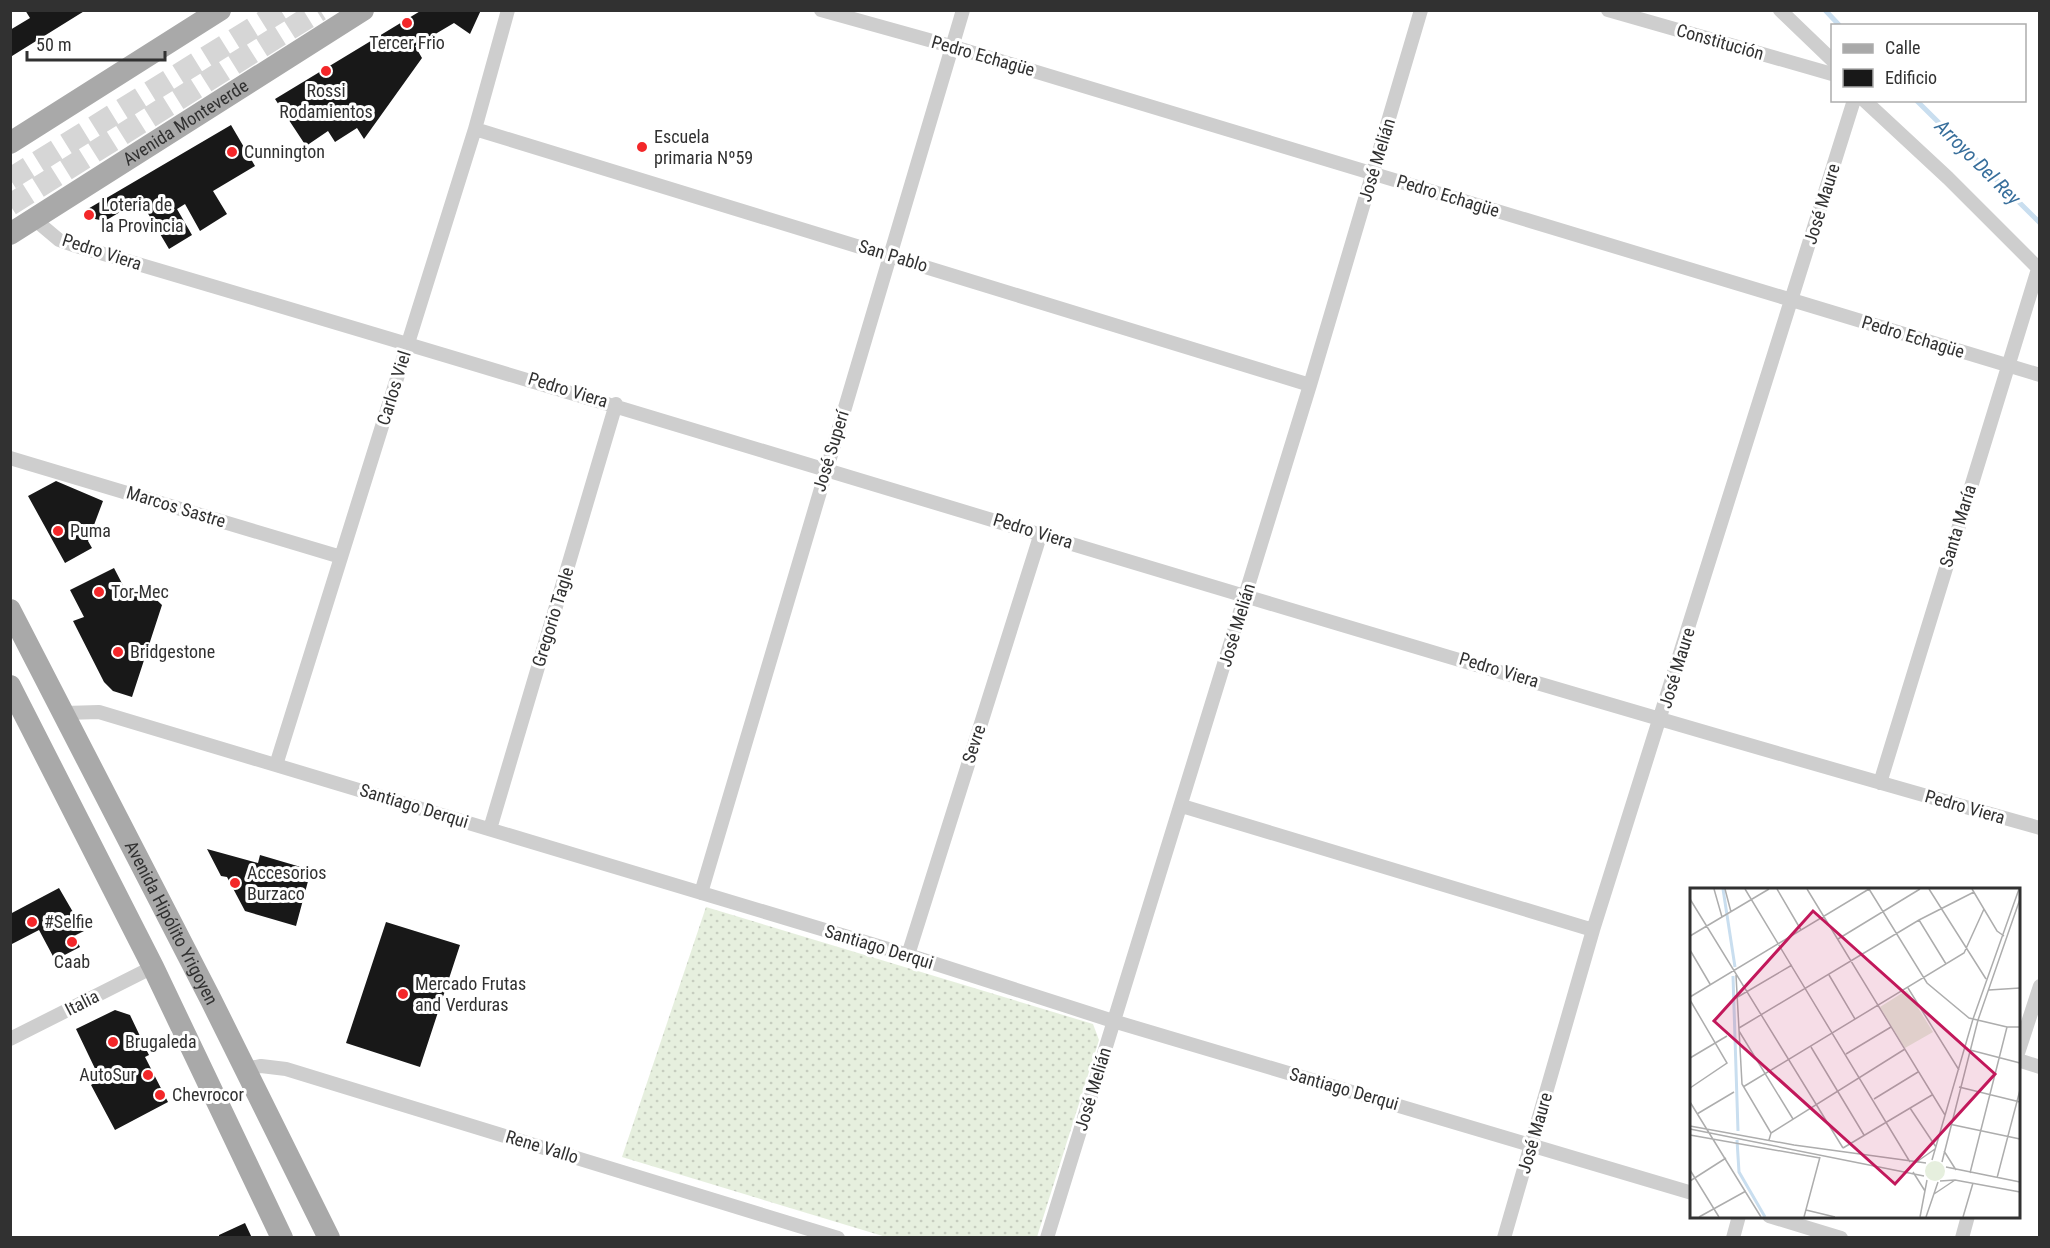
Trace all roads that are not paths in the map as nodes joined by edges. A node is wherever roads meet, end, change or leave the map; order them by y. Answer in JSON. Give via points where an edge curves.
{"nodes":[{"id":1,"x":220,"y":10,"type":"edge"},
{"id":2,"x":363,"y":10,"type":"edge"},
{"id":3,"x":508,"y":10,"type":"edge"},
{"id":4,"x":821,"y":10,"type":"edge"},
{"id":5,"x":963,"y":10,"type":"edge"},
{"id":6,"x":1421,"y":10,"type":"edge"},
{"id":7,"x":1608,"y":10,"type":"edge"},
{"id":8,"x":1780,"y":10,"type":"edge"},
{"id":9,"x":954,"y":47,"type":"junction"},
{"id":10,"x":1831,"y":58,"type":"edge"},
{"id":11,"x":1831,"y":73,"type":"edge"},
{"id":12,"x":1853,"y":102,"type":"edge"},
{"id":13,"x":1866,"y":102,"type":"edge"},
{"id":14,"x":475,"y":129,"type":"junction"},
{"id":15,"x":10,"y":143,"type":"edge"},
{"id":16,"x":1373,"y":174,"type":"junction"},
{"id":17,"x":34,"y":219,"type":"junction"},
{"id":18,"x":10,"y":234,"type":"edge"},
{"id":19,"x":889,"y":255,"type":"junction"},
{"id":20,"x":2039,"y":269,"type":"edge"},
{"id":21,"x":1792,"y":300,"type":"junction"},
{"id":22,"x":408,"y":343,"type":"junction"},
{"id":23,"x":2007,"y":366,"type":"junction"},
{"id":24,"x":2040,"y":375,"type":"edge"},
{"id":25,"x":1310,"y":385,"type":"junction"},
{"id":26,"x":616,"y":405,"type":"junction"},
{"id":27,"x":10,"y":458,"type":"edge"},
{"id":28,"x":825,"y":469,"type":"junction"},
{"id":29,"x":1041,"y":533,"type":"junction"},
{"id":30,"x":341,"y":557,"type":"junction"},
{"id":31,"x":1246,"y":594,"type":"junction"},
{"id":32,"x":10,"y":610,"type":"edge"},
{"id":33,"x":10,"y":686,"type":"edge"},
{"id":34,"x":64,"y":713,"type":"junction"},
{"id":35,"x":1661,"y":719,"type":"junction"},
{"id":36,"x":276,"y":765,"type":"junction"},
{"id":37,"x":1880,"y":783,"type":"junction"},
{"id":38,"x":1182,"y":806,"type":"junction"},
{"id":39,"x":2040,"y":828,"type":"edge"},
{"id":40,"x":490,"y":829,"type":"junction"},
{"id":41,"x":701,"y":893,"type":"junction"},
{"id":42,"x":1593,"y":930,"type":"junction"},
{"id":43,"x":908,"y":955,"type":"junction"},
{"id":44,"x":153,"y":967,"type":"junction"},
{"id":45,"x":2040,"y":986,"type":"edge"},
{"id":46,"x":1113,"y":1021,"type":"junction"},
{"id":47,"x":10,"y":1039,"type":"edge"},
{"id":48,"x":2020,"y":1050,"type":"edge"},
{"id":49,"x":2020,"y":1060,"type":"edge"},
{"id":50,"x":2040,"y":1067,"type":"edge"},
{"id":51,"x":244,"y":1069,"type":"junction"},
{"id":52,"x":1532,"y":1145,"type":"junction"},
{"id":53,"x":1690,"y":1192,"type":"edge"},
{"id":54,"x":1738,"y":1218,"type":"edge"},
{"id":55,"x":1776,"y":1218,"type":"edge"},
{"id":56,"x":1967,"y":1218,"type":"edge"},
{"id":57,"x":282,"y":1238,"type":"edge"},
{"id":58,"x":328,"y":1238,"type":"edge"},
{"id":59,"x":838,"y":1238,"type":"edge"},
{"id":60,"x":1047,"y":1238,"type":"edge"},
{"id":61,"x":1504,"y":1238,"type":"edge"},
{"id":62,"x":1733,"y":1238,"type":"edge"},
{"id":63,"x":1841,"y":1238,"type":"edge"},
{"id":64,"x":1962,"y":1238,"type":"edge"}],
"edges":[{"from":1,"to":15,"type":"main road"},
{"from":2,"to":17,"type":"main road","name":"Avenida Monteverde"},
{"from":3,"to":14,"type":"street","name":"Carlos Viel"},
{"from":4,"to":9,"type":"street","name":"Pedro Echagüe"},
{"from":5,"to":9,"type":"street","name":"José Superí"},
{"from":6,"to":16,"type":"street","name":"José Melián"},
{"from":7,"to":11,"type":"street","name":"Constitución"},
{"from":8,"to":10,"type":"street"},
{"from":9,"to":16,"type":"street","name":"Pedro Echagüe"},
{"from":9,"to":19,"type":"street","name":"José Superí"},
{"from":12,"to":21,"type":"street","name":"José Maure"},
{"from":13,"to":20,"type":"street"},
{"from":14,"to":19,"type":"street","name":"San Pablo"},
{"from":14,"to":22,"type":"street","name":"Carlos Viel"},
{"from":16,"to":21,"type":"street","name":"Pedro Echagüe"},
{"from":16,"to":25,"type":"street","name":"José Melián"},
{"from":17,"to":18,"type":"main road","name":"Avenida Monteverde"},
{"from":17,"to":22,"type":"street","name":"Pedro Viera","via":[[59,240],[73,245]]},
{"from":19,"to":25,"type":"street","name":"San Pablo"},
{"from":19,"to":28,"type":"street","name":"José Superí"},
{"from":20,"to":23,"type":"street","name":"Santa María"},
{"from":21,"to":23,"type":"street","name":"Pedro Echagüe"},
{"from":21,"to":35,"type":"street","name":"José Maure"},
{"from":22,"to":26,"type":"street","name":"Pedro Viera"},
{"from":22,"to":30,"type":"street","name":"Carlos Viel"},
{"from":23,"to":24,"type":"street","name":"Pedro Echagüe"},
{"from":23,"to":37,"type":"street","name":"Santa María"},
{"from":25,"to":31,"type":"street","name":"José Melián"},
{"from":26,"to":28,"type":"street","name":"Pedro Viera"},
{"from":26,"to":40,"type":"street","name":"Gregorio Tagle"},
{"from":27,"to":30,"type":"street","name":"Marcos Sastre"},
{"from":28,"to":29,"type":"street","name":"Pedro Viera"},
{"from":28,"to":41,"type":"street","name":"José Superí"},
{"from":29,"to":31,"type":"street","name":"Pedro Viera"},
{"from":29,"to":43,"type":"street","name":"Sevre"},
{"from":30,"to":36,"type":"street","name":"Carlos Viel"},
{"from":31,"to":35,"type":"street","name":"Pedro Viera"},
{"from":31,"to":38,"type":"street","name":"José Melián"},
{"from":32,"to":34,"type":"main road","name":"Avenida Hipólito Yrigoyen"},
{"from":33,"to":44,"type":"main road","name":"Avenida Hipólito Yrigoyen"},
{"from":34,"to":36,"type":"street","name":"Santiago Derqui","via":[[99,712]]},
{"from":34,"to":51,"type":"main road","name":"Avenida Hipólito Yrigoyen"},
{"from":35,"to":37,"type":"street","name":"Pedro Viera"},
{"from":35,"to":42,"type":"street","name":"José Maure"},
{"from":36,"to":40,"type":"street","name":"Santiago Derqui"},
{"from":37,"to":39,"type":"street","name":"Pedro Viera"},
{"from":38,"to":42,"type":"street"},
{"from":38,"to":46,"type":"street","name":"José Melián"},
{"from":40,"to":41,"type":"street","name":"Santiago Derqui"},
{"from":41,"to":43,"type":"street","name":"Santiago Derqui"},
{"from":42,"to":52,"type":"street","name":"José Maure"},
{"from":43,"to":46,"type":"street","name":"Santiago Derqui"},
{"from":44,"to":47,"type":"street","name":"Italia"},
{"from":44,"to":57,"type":"main road","name":"Avenida Hipólito Yrigoyen"},
{"from":45,"to":48,"type":"street"},
{"from":46,"to":52,"type":"street","name":"Santiago Derqui"},
{"from":46,"to":60,"type":"street","name":"José Melián"},
{"from":49,"to":50,"type":"street"},
{"from":51,"to":58,"type":"main road","name":"Avenida Hipólito Yrigoyen"},
{"from":51,"to":59,"type":"street","name":"Rene Vallo","via":[[286,1069]]},
{"from":52,"to":53,"type":"street","name":"Santiago Derqui"},
{"from":52,"to":61,"type":"street","name":"José Maure"},
{"from":54,"to":62,"type":"street"},
{"from":55,"to":63,"type":"street"},
{"from":56,"to":64,"type":"street"}]}
